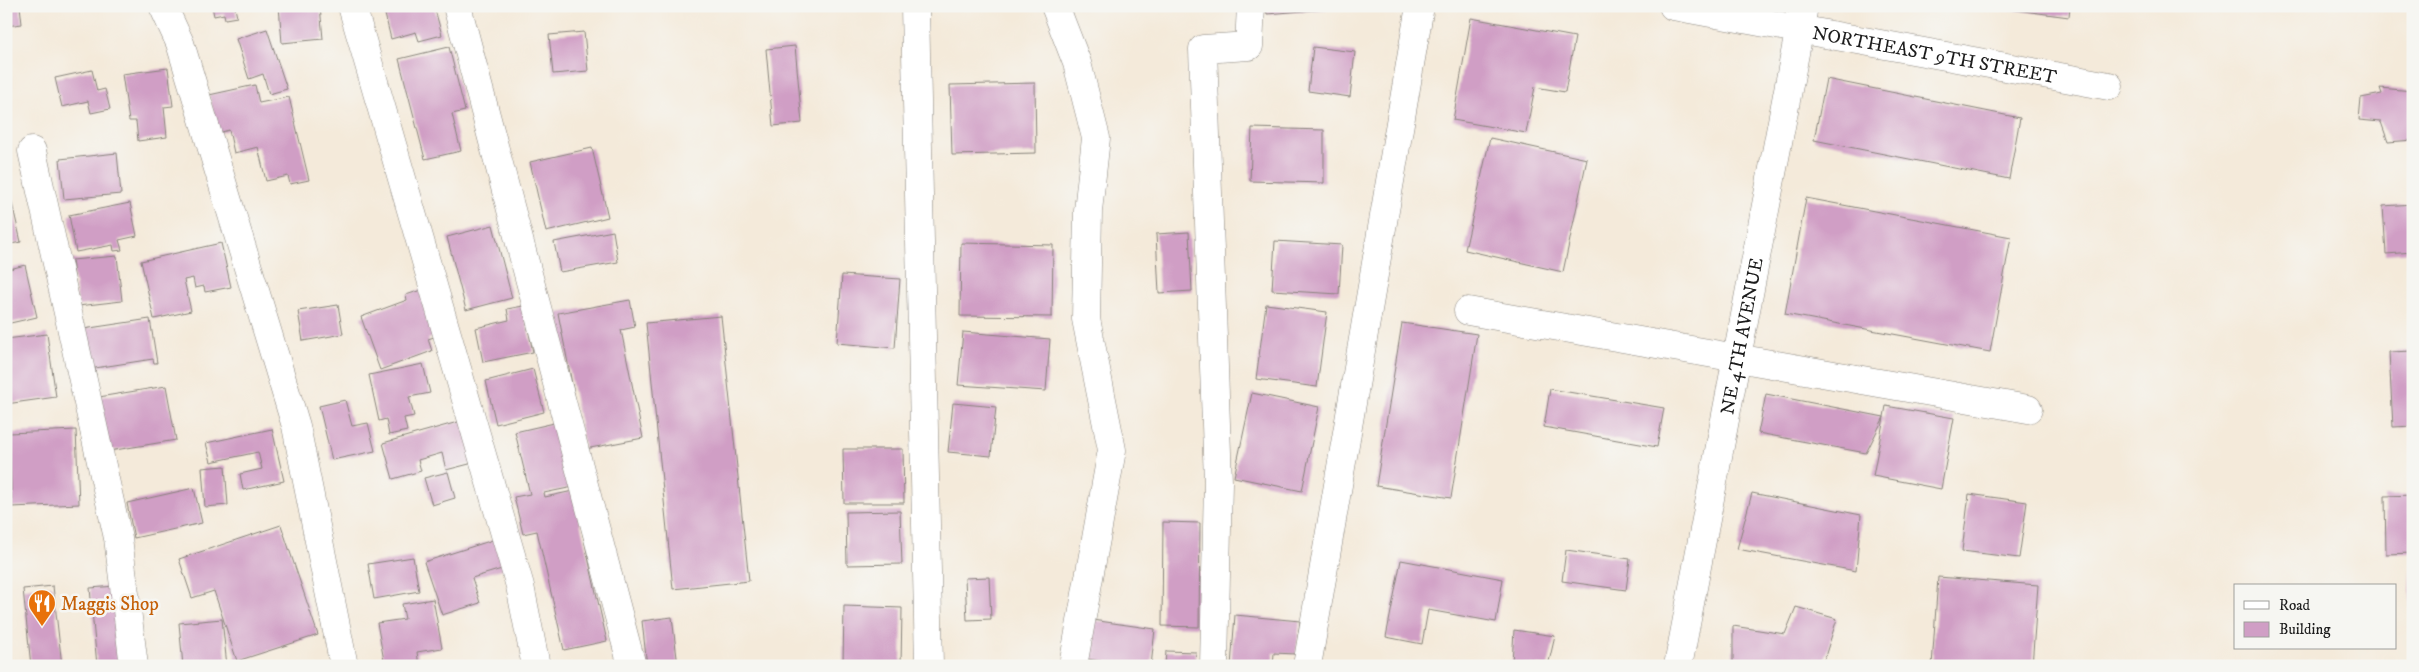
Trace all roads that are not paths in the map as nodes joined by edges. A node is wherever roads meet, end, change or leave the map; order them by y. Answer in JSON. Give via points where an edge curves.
{"nodes":[{"id":1,"x":163,"y":6,"type":"edge"},
{"id":2,"x":352,"y":6,"type":"edge"},
{"id":3,"x":457,"y":6,"type":"edge"},
{"id":4,"x":914,"y":6,"type":"edge"},
{"id":5,"x":1055,"y":6,"type":"edge"},
{"id":6,"x":1251,"y":6,"type":"edge"},
{"id":7,"x":1420,"y":6,"type":"edge"},
{"id":8,"x":1673,"y":6,"type":"edge"},
{"id":9,"x":1802,"y":18,"type":"edge"},
{"id":10,"x":2109,"y":86,"type":"dead end"},
{"id":11,"x":32,"y":151,"type":"dead end"},
{"id":12,"x":1468,"y":312,"type":"dead end"},
{"id":13,"x":1737,"y":358,"type":"junction"},
{"id":14,"x":2028,"y":409,"type":"dead end"},
{"id":15,"x":134,"y":666,"type":"edge"},
{"id":16,"x":344,"y":666,"type":"edge"},
{"id":17,"x":536,"y":666,"type":"edge"},
{"id":18,"x":632,"y":666,"type":"edge"},
{"id":19,"x":929,"y":666,"type":"edge"},
{"id":20,"x":1073,"y":666,"type":"edge"},
{"id":21,"x":1214,"y":666,"type":"edge"},
{"id":22,"x":1307,"y":666,"type":"edge"},
{"id":23,"x":1678,"y":666,"type":"edge"}],
"edges":[{"from":1,"to":16,"type":"street","via":[[180,43],[296,426]]},
{"from":2,"to":17,"type":"street","via":[[520,586]]},
{"from":3,"to":18,"type":"street"},
{"from":4,"to":19,"type":"street"},
{"from":5,"to":20,"type":"street","via":[[1077,63],[1096,138],[1088,211],[1086,319],[1112,450]]},
{"from":6,"to":21,"type":"street","via":[[1249,46],[1203,49],[1218,482]]},
{"from":7,"to":22,"type":"street"},
{"from":8,"to":9,"type":"street","name":"NORTHEAST 9TH STREET"},
{"from":9,"to":10,"type":"street","name":"NORTHEAST 9TH STREET"},
{"from":9,"to":13,"type":"street","name":"NE 4TH AVENUE"},
{"from":11,"to":15,"type":"street","via":[[118,538]]},
{"from":12,"to":13,"type":"street"},
{"from":13,"to":14,"type":"street"},
{"from":13,"to":23,"type":"street","name":"NE 4TH AVENUE"}]}
